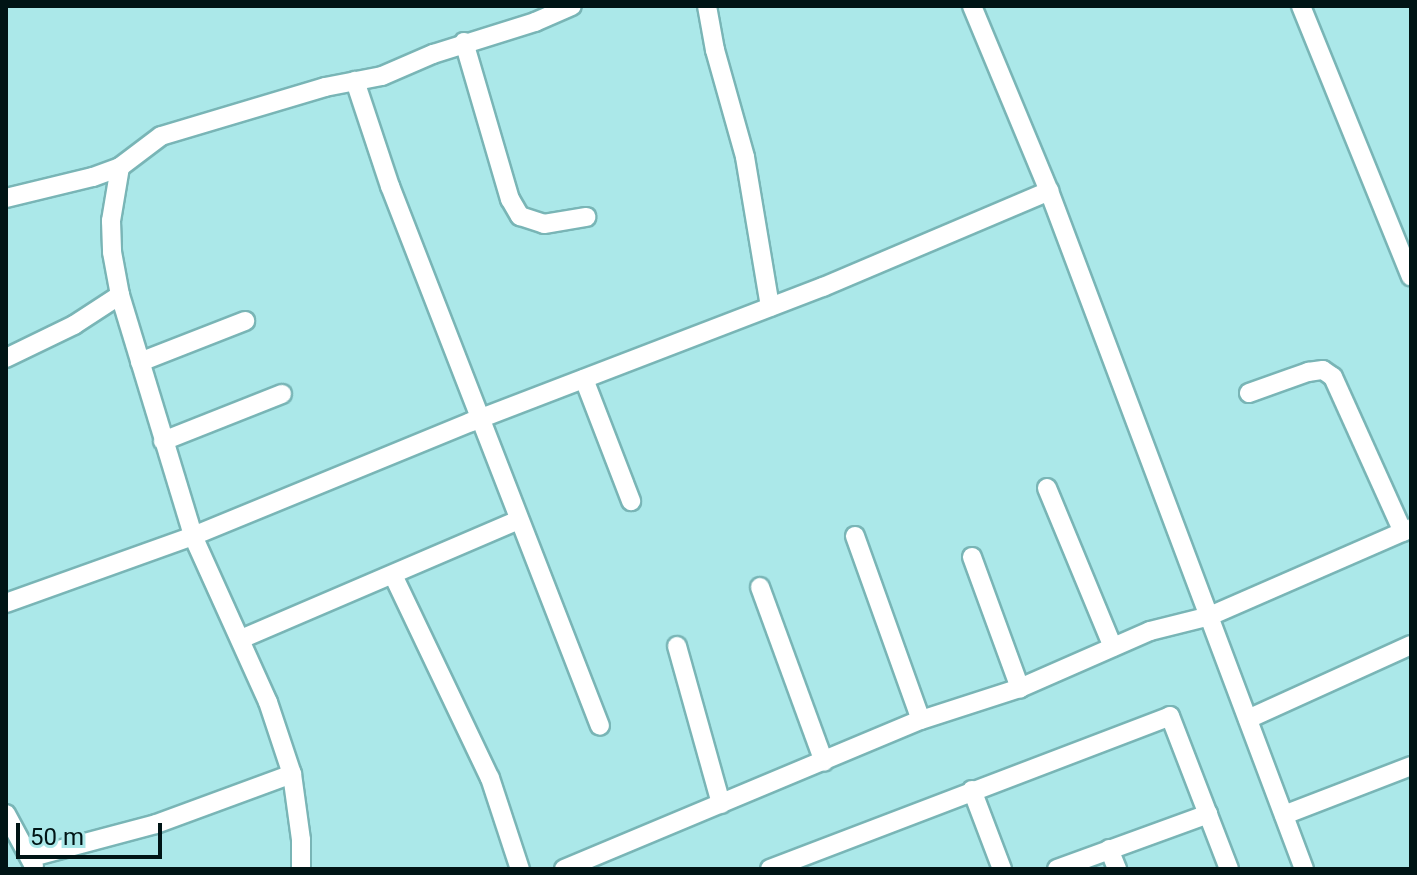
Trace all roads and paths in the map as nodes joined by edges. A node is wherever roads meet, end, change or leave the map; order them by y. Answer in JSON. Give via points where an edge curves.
{"nodes":[{"id":1,"x":572,"y":6,"type":"edge"},
{"id":2,"x":707,"y":6,"type":"edge"},
{"id":3,"x":972,"y":6,"type":"edge"},
{"id":4,"x":1301,"y":6,"type":"edge"},
{"id":5,"x":464,"y":42,"type":"junction"},
{"id":6,"x":355,"y":81,"type":"junction"},
{"id":7,"x":120,"y":167,"type":"junction"},
{"id":8,"x":1049,"y":191,"type":"junction"},
{"id":9,"x":6,"y":198,"type":"edge"},
{"id":10,"x":586,"y":217,"type":"dead end"},
{"id":11,"x":1407,"y":254,"type":"edge"},
{"id":12,"x":1411,"y":277,"type":"edge"},
{"id":13,"x":120,"y":295,"type":"junction"},
{"id":14,"x":770,"y":307,"type":"junction"},
{"id":15,"x":245,"y":321,"type":"dead end"},
{"id":16,"x":6,"y":358,"type":"edge"},
{"id":17,"x":140,"y":362,"type":"junction"},
{"id":18,"x":584,"y":379,"type":"junction"},
{"id":19,"x":1249,"y":393,"type":"dead end"},
{"id":20,"x":282,"y":394,"type":"dead end"},
{"id":21,"x":478,"y":419,"type":"junction"},
{"id":22,"x":163,"y":441,"type":"junction"},
{"id":23,"x":1047,"y":488,"type":"dead end"},
{"id":24,"x":631,"y":501,"type":"dead end"},
{"id":25,"x":519,"y":520,"type":"junction"},
{"id":26,"x":1407,"y":530,"type":"edge"},
{"id":27,"x":193,"y":536,"type":"junction"},
{"id":28,"x":855,"y":536,"type":"dead end"},
{"id":29,"x":972,"y":557,"type":"dead end"},
{"id":30,"x":393,"y":575,"type":"junction"},
{"id":31,"x":760,"y":587,"type":"dead end"},
{"id":32,"x":6,"y":603,"type":"edge"},
{"id":33,"x":1210,"y":616,"type":"junction"},
{"id":34,"x":241,"y":639,"type":"junction"},
{"id":35,"x":1411,"y":645,"type":"edge"},
{"id":36,"x":677,"y":646,"type":"dead end"},
{"id":37,"x":1113,"y":647,"type":"junction"},
{"id":38,"x":1020,"y":688,"type":"junction"},
{"id":39,"x":1248,"y":719,"type":"junction"},
{"id":40,"x":921,"y":720,"type":"junction"},
{"id":41,"x":600,"y":726,"type":"dead end"},
{"id":42,"x":824,"y":762,"type":"junction"},
{"id":43,"x":1411,"y":766,"type":"edge"},
{"id":44,"x":292,"y":774,"type":"junction"},
{"id":45,"x":972,"y":790,"type":"junction"},
{"id":46,"x":721,"y":804,"type":"junction"},
{"id":47,"x":6,"y":814,"type":"edge"},
{"id":48,"x":1208,"y":814,"type":"junction"},
{"id":49,"x":1284,"y":815,"type":"junction"},
{"id":50,"x":13,"y":838,"type":"edge"},
{"id":51,"x":1109,"y":849,"type":"junction"},
{"id":52,"x":33,"y":863,"type":"edge"},
{"id":53,"x":301,"y":869,"type":"edge"},
{"id":54,"x":520,"y":869,"type":"edge"},
{"id":55,"x":564,"y":869,"type":"edge"},
{"id":56,"x":770,"y":869,"type":"edge"},
{"id":57,"x":1002,"y":869,"type":"edge"},
{"id":58,"x":1057,"y":869,"type":"edge"},
{"id":59,"x":1117,"y":869,"type":"edge"},
{"id":60,"x":1229,"y":869,"type":"edge"},
{"id":61,"x":1304,"y":869,"type":"edge"}],
"edges":[{"from":1,"to":5,"type":"street"},
{"from":2,"to":14,"type":"street","via":[[745,157]]},
{"from":3,"to":8,"type":"street"},
{"from":4,"to":11,"type":"street"},
{"from":5,"to":6,"type":"street","via":[[382,76]]},
{"from":5,"to":10,"type":"street","via":[[510,199],[520,216],[544,224]]},
{"from":6,"to":7,"type":"street","via":[[161,136]]},
{"from":6,"to":21,"type":"street"},
{"from":7,"to":9,"type":"street"},
{"from":7,"to":13,"type":"street","via":[[111,221]]},
{"from":8,"to":14,"type":"street"},
{"from":8,"to":33,"type":"street"},
{"from":11,"to":12,"type":"street"},
{"from":13,"to":16,"type":"street","via":[[74,325]]},
{"from":13,"to":17,"type":"street"},
{"from":14,"to":18,"type":"street"},
{"from":15,"to":17,"type":"street"},
{"from":17,"to":22,"type":"street"},
{"from":18,"to":21,"type":"street"},
{"from":18,"to":24,"type":"street"},
{"from":19,"to":26,"type":"street","via":[[1308,372],[1323,370],[1333,377]]},
{"from":20,"to":22,"type":"street"},
{"from":21,"to":25,"type":"street"},
{"from":21,"to":27,"type":"street"},
{"from":22,"to":27,"type":"street"},
{"from":23,"to":37,"type":"street"},
{"from":25,"to":30,"type":"street"},
{"from":25,"to":41,"type":"street"},
{"from":26,"to":33,"type":"street"},
{"from":27,"to":32,"type":"street"},
{"from":27,"to":34,"type":"street"},
{"from":28,"to":40,"type":"street"},
{"from":29,"to":38,"type":"street"},
{"from":30,"to":34,"type":"street"},
{"from":30,"to":54,"type":"street","via":[[490,778]]},
{"from":31,"to":42,"type":"street"},
{"from":33,"to":37,"type":"street"},
{"from":33,"to":39,"type":"street"},
{"from":34,"to":44,"type":"street"},
{"from":35,"to":39,"type":"street"},
{"from":36,"to":46,"type":"street"},
{"from":37,"to":38,"type":"street"},
{"from":38,"to":40,"type":"street"},
{"from":39,"to":49,"type":"street"},
{"from":40,"to":42,"type":"street"},
{"from":42,"to":46,"type":"street"},
{"from":43,"to":49,"type":"street"},
{"from":44,"to":52,"type":"street"},
{"from":44,"to":53,"type":"street"},
{"from":45,"to":48,"type":"street","via":[[1170,716]]},
{"from":45,"to":56,"type":"street"},
{"from":45,"to":57,"type":"street"},
{"from":46,"to":55,"type":"street"},
{"from":47,"to":50,"type":"street"},
{"from":48,"to":51,"type":"street"},
{"from":48,"to":60,"type":"street"},
{"from":49,"to":61,"type":"street"},
{"from":50,"to":52,"type":"street"},
{"from":51,"to":58,"type":"street"},
{"from":51,"to":59,"type":"street"}]}
